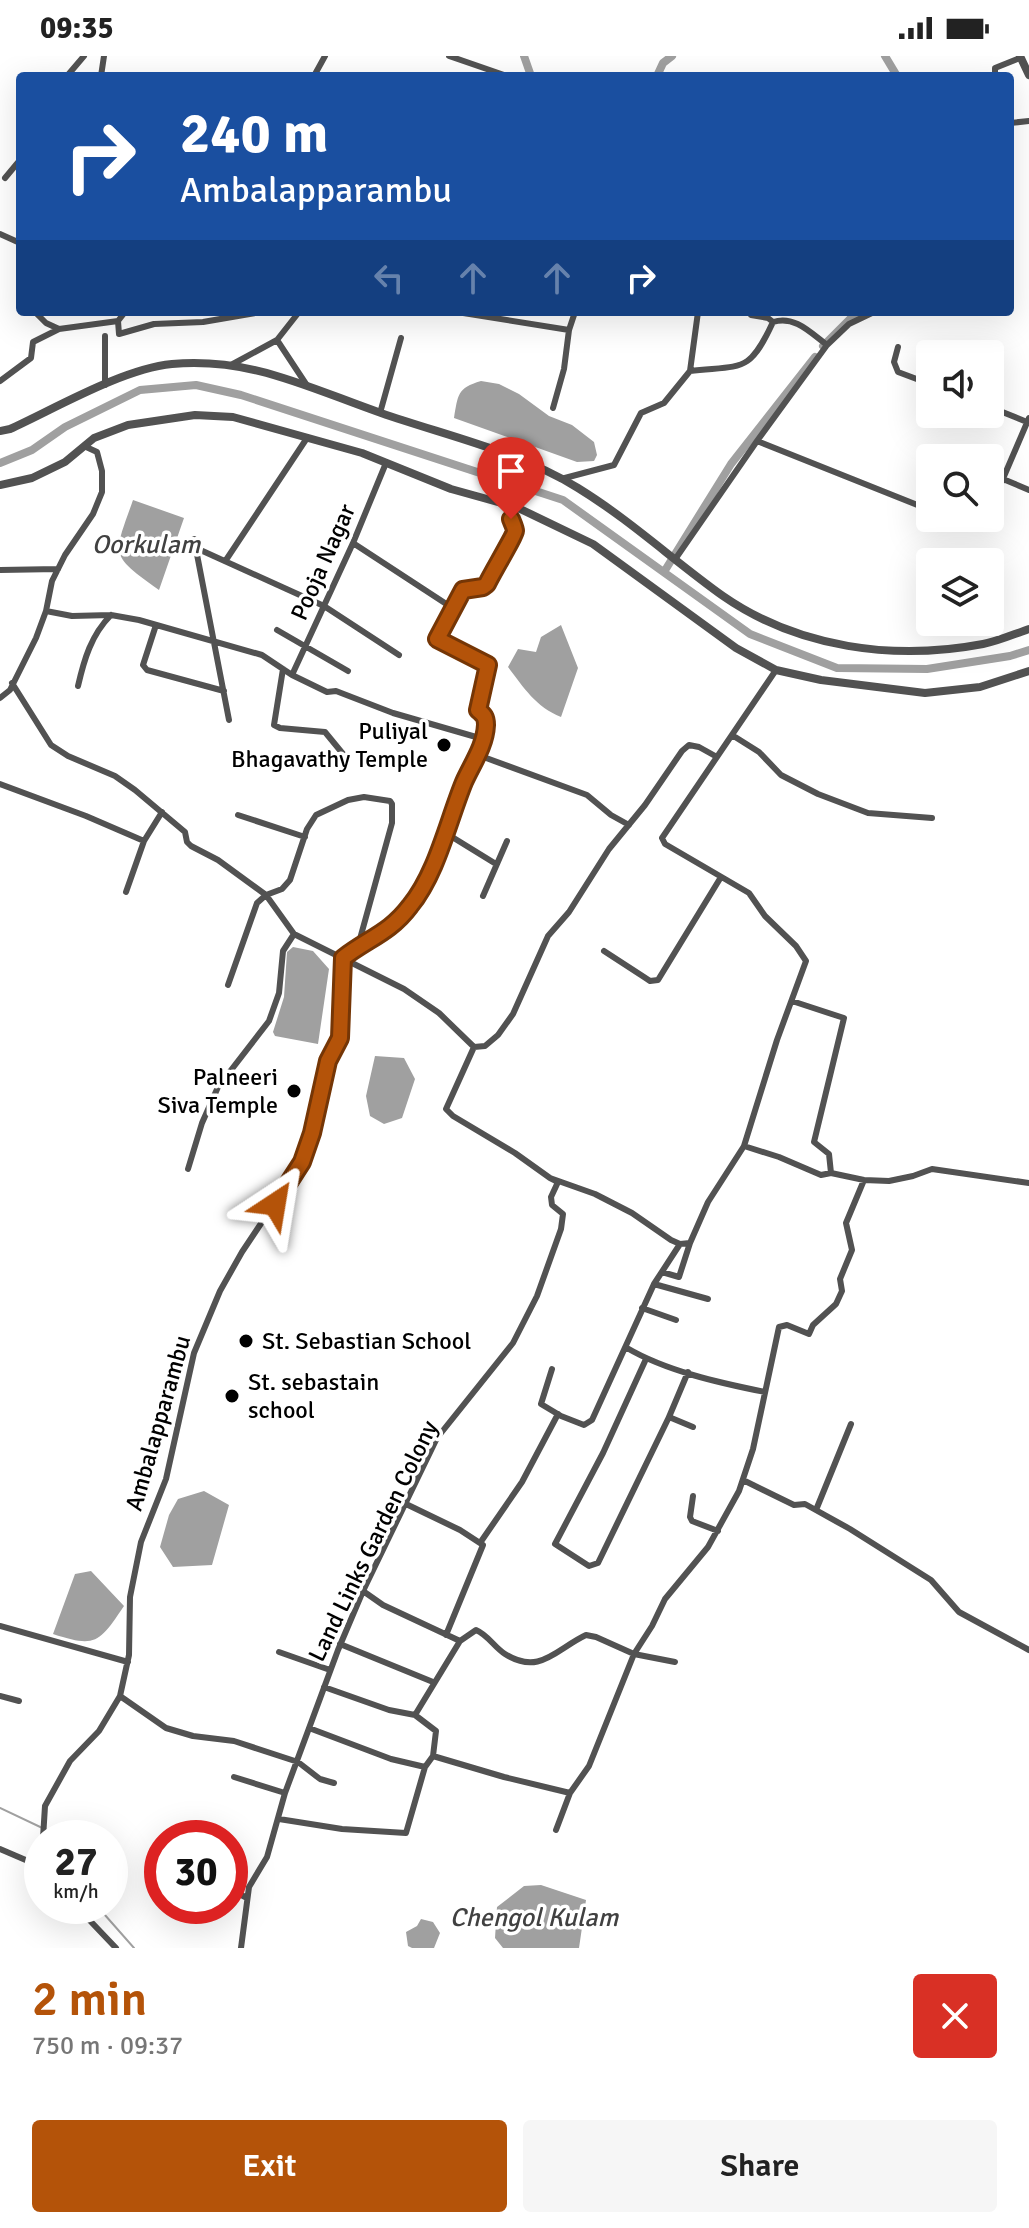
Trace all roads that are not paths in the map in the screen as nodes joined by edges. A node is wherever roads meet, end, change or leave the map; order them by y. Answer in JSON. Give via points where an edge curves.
{"nodes":[{"id":1,"x":84,"y":56,"type":"edge"},
{"id":2,"x":449,"y":56,"type":"edge"},
{"id":3,"x":1020,"y":57,"type":"edge"},
{"id":4,"x":70,"y":72,"type":"edge"},
{"id":5,"x":495,"y":72,"type":"edge"},
{"id":6,"x":995,"y":72,"type":"edge"},
{"id":7,"x":1029,"y":75,"type":"edge"},
{"id":8,"x":16,"y":165,"type":"edge"},
{"id":9,"x":5,"y":178,"type":"dead end"},
{"id":10,"x":39,"y":316,"type":"edge"},
{"id":11,"x":122,"y":316,"type":"edge"},
{"id":12,"x":238,"y":316,"type":"edge"},
{"id":13,"x":296,"y":316,"type":"edge"},
{"id":14,"x":482,"y":316,"type":"edge"},
{"id":15,"x":574,"y":316,"type":"edge"},
{"id":16,"x":697,"y":316,"type":"edge"},
{"id":17,"x":757,"y":316,"type":"edge"},
{"id":18,"x":866,"y":316,"type":"edge"},
{"id":19,"x":118,"y":321,"type":"junction"},
{"id":20,"x":773,"y":322,"type":"junction"},
{"id":21,"x":59,"y":329,"type":"junction"},
{"id":22,"x":569,"y":330,"type":"junction"},
{"id":23,"x":105,"y":336,"type":"dead end"},
{"id":24,"x":401,"y":338,"type":"dead end"},
{"id":25,"x":277,"y":340,"type":"junction"},
{"id":26,"x":827,"y":345,"type":"junction"},
{"id":27,"x":898,"y":347,"type":"dead end"},
{"id":28,"x":231,"y":365,"type":"junction"},
{"id":29,"x":690,"y":371,"type":"junction"},
{"id":30,"x":916,"y":379,"type":"edge"},
{"id":31,"x":0,"y":381,"type":"edge"},
{"id":32,"x":306,"y":384,"type":"junction"},
{"id":33,"x":105,"y":385,"type":"junction"},
{"id":34,"x":553,"y":408,"type":"dead end"},
{"id":35,"x":1004,"y":412,"type":"edge"},
{"id":36,"x":380,"y":413,"type":"junction"},
{"id":37,"x":1028,"y":420,"type":"edge"},
{"id":38,"x":0,"y":431,"type":"edge"},
{"id":39,"x":307,"y":438,"type":"junction"},
{"id":40,"x":757,"y":441,"type":"junction"},
{"id":41,"x":84,"y":446,"type":"junction"},
{"id":42,"x":386,"y":463,"type":"junction"},
{"id":43,"x":532,"y":470,"type":"junction"},
{"id":44,"x":1004,"y":477,"type":"edge"},
{"id":45,"x":561,"y":479,"type":"junction"},
{"id":46,"x":1004,"y":479,"type":"edge"},
{"id":47,"x":0,"y":485,"type":"edge"},
{"id":48,"x":1029,"y":490,"type":"edge"},
{"id":49,"x":916,"y":504,"type":"edge"},
{"id":50,"x":516,"y":507,"type":"junction"},
{"id":51,"x":194,"y":539,"type":"dead end"},
{"id":52,"x":353,"y":543,"type":"junction"},
{"id":53,"x":196,"y":548,"type":"junction"},
{"id":54,"x":673,"y":555,"type":"junction"},
{"id":55,"x":226,"y":560,"type":"junction"},
{"id":56,"x":58,"y":569,"type":"junction"},
{"id":57,"x":0,"y":570,"type":"edge"},
{"id":58,"x":324,"y":606,"type":"junction"},
{"id":59,"x":454,"y":609,"type":"junction"},
{"id":60,"x":46,"y":611,"type":"junction"},
{"id":61,"x":111,"y":615,"type":"junction"},
{"id":62,"x":156,"y":625,"type":"junction"},
{"id":63,"x":1029,"y":629,"type":"edge"},
{"id":64,"x":277,"y":630,"type":"dead end"},
{"id":65,"x":215,"y":642,"type":"junction"},
{"id":66,"x":305,"y":645,"type":"junction"},
{"id":67,"x":399,"y":655,"type":"dead end"},
{"id":68,"x":283,"y":669,"type":"junction"},
{"id":69,"x":776,"y":670,"type":"junction"},
{"id":70,"x":348,"y":671,"type":"dead end"},
{"id":71,"x":1029,"y":671,"type":"edge"},
{"id":72,"x":292,"y":675,"type":"junction"},
{"id":73,"x":12,"y":683,"type":"junction"},
{"id":74,"x":78,"y":686,"type":"dead end"},
{"id":75,"x":224,"y":691,"type":"junction"},
{"id":76,"x":0,"y":698,"type":"edge"},
{"id":77,"x":229,"y":720,"type":"dead end"},
{"id":78,"x":732,"y":735,"type":"junction"},
{"id":79,"x":483,"y":739,"type":"junction"},
{"id":80,"x":478,"y":755,"type":"junction"},
{"id":81,"x":717,"y":757,"type":"junction"},
{"id":82,"x":348,"y":760,"type":"dead end"},
{"id":83,"x":0,"y":784,"type":"edge"},
{"id":84,"x":162,"y":812,"type":"junction"},
{"id":85,"x":238,"y":815,"type":"dead end"},
{"id":86,"x":932,"y":818,"type":"dead end"},
{"id":87,"x":629,"y":825,"type":"junction"},
{"id":88,"x":444,"y":832,"type":"junction"},
{"id":89,"x":305,"y":837,"type":"junction"},
{"id":90,"x":144,"y":841,"type":"junction"},
{"id":91,"x":507,"y":841,"type":"dead end"},
{"id":92,"x":496,"y":864,"type":"junction"},
{"id":93,"x":721,"y":877,"type":"junction"},
{"id":94,"x":126,"y":892,"type":"dead end"},
{"id":95,"x":266,"y":895,"type":"junction"},
{"id":96,"x":483,"y":896,"type":"dead end"},
{"id":97,"x":294,"y":934,"type":"junction"},
{"id":98,"x":358,"y":946,"type":"junction"},
{"id":99,"x":604,"y":951,"type":"dead end"},
{"id":100,"x":343,"y":958,"type":"junction"},
{"id":101,"x":228,"y":985,"type":"dead end"},
{"id":102,"x":792,"y":1001,"type":"junction"},
{"id":103,"x":474,"y":1047,"type":"junction"},
{"id":104,"x":744,"y":1146,"type":"junction"},
{"id":105,"x":188,"y":1169,"type":"dead end"},
{"id":106,"x":831,"y":1173,"type":"junction"},
{"id":107,"x":550,"y":1178,"type":"junction"},
{"id":108,"x":864,"y":1180,"type":"junction"},
{"id":109,"x":1029,"y":1183,"type":"edge"},
{"id":110,"x":690,"y":1243,"type":"junction"},
{"id":111,"x":680,"y":1244,"type":"junction"},
{"id":112,"x":662,"y":1272,"type":"junction"},
{"id":113,"x":654,"y":1284,"type":"junction"},
{"id":114,"x":708,"y":1299,"type":"dead end"},
{"id":115,"x":642,"y":1308,"type":"junction"},
{"id":116,"x":676,"y":1320,"type":"dead end"},
{"id":117,"x":627,"y":1348,"type":"junction"},
{"id":118,"x":646,"y":1359,"type":"junction"},
{"id":119,"x":552,"y":1369,"type":"dead end"},
{"id":120,"x":688,"y":1372,"type":"junction"},
{"id":121,"x":765,"y":1392,"type":"junction"},
{"id":122,"x":558,"y":1414,"type":"junction"},
{"id":123,"x":669,"y":1417,"type":"junction"},
{"id":124,"x":851,"y":1424,"type":"dead end"},
{"id":125,"x":693,"y":1427,"type":"dead end"},
{"id":126,"x":743,"y":1480,"type":"junction"},
{"id":127,"x":693,"y":1496,"type":"dead end"},
{"id":128,"x":406,"y":1504,"type":"junction"},
{"id":129,"x":816,"y":1510,"type":"junction"},
{"id":130,"x":718,"y":1531,"type":"junction"},
{"id":131,"x":480,"y":1543,"type":"junction"},
{"id":132,"x":363,"y":1591,"type":"junction"},
{"id":133,"x":0,"y":1626,"type":"edge"},
{"id":134,"x":446,"y":1635,"type":"junction"},
{"id":135,"x":460,"y":1641,"type":"junction"},
{"id":136,"x":340,"y":1644,"type":"junction"},
{"id":137,"x":1029,"y":1650,"type":"edge"},
{"id":138,"x":279,"y":1652,"type":"dead end"},
{"id":139,"x":634,"y":1654,"type":"junction"},
{"id":140,"x":128,"y":1662,"type":"junction"},
{"id":141,"x":675,"y":1662,"type":"dead end"},
{"id":142,"x":330,"y":1670,"type":"junction"},
{"id":143,"x":433,"y":1682,"type":"junction"},
{"id":144,"x":324,"y":1687,"type":"junction"},
{"id":145,"x":0,"y":1696,"type":"edge"},
{"id":146,"x":120,"y":1696,"type":"junction"},
{"id":147,"x":19,"y":1701,"type":"dead end"},
{"id":148,"x":415,"y":1715,"type":"junction"},
{"id":149,"x":309,"y":1728,"type":"junction"},
{"id":150,"x":433,"y":1756,"type":"junction"},
{"id":151,"x":298,"y":1762,"type":"junction"},
{"id":152,"x":425,"y":1767,"type":"junction"},
{"id":153,"x":234,"y":1777,"type":"dead end"},
{"id":154,"x":334,"y":1783,"type":"dead end"},
{"id":155,"x":285,"y":1793,"type":"junction"},
{"id":156,"x":570,"y":1793,"type":"junction"},
{"id":157,"x":279,"y":1819,"type":"junction"},
{"id":158,"x":44,"y":1820,"type":"edge"},
{"id":159,"x":556,"y":1830,"type":"dead end"},
{"id":160,"x":0,"y":1849,"type":"edge"},
{"id":161,"x":24,"y":1859,"type":"edge"},
{"id":162,"x":248,"y":1892,"type":"edge"},
{"id":163,"x":93,"y":1924,"type":"edge"},
{"id":164,"x":244,"y":1924,"type":"edge"},
{"id":165,"x":116,"y":1948,"type":"edge"},
{"id":166,"x":241,"y":1948,"type":"edge"}],
"edges":[{"from":1,"to":4,"type":"street"},
{"from":2,"to":5,"type":"street"},
{"from":3,"to":6,"type":"street"},
{"from":3,"to":7,"type":"street"},
{"from":8,"to":9,"type":"street"},
{"from":10,"to":21,"type":"street"},
{"from":11,"to":19,"type":"street"},
{"from":12,"to":19,"type":"street","via":[[154,324],[119,334]]},
{"from":13,"to":25,"type":"street"},
{"from":14,"to":22,"type":"street"},
{"from":15,"to":22,"type":"street"},
{"from":16,"to":29,"type":"street"},
{"from":17,"to":20,"type":"street"},
{"from":18,"to":26,"type":"street"},
{"from":19,"to":21,"type":"street"},
{"from":20,"to":26,"type":"street","via":[[798,323]]},
{"from":20,"to":29,"type":"street","via":[[756,356],[740,366]]},
{"from":21,"to":31,"type":"street","via":[[33,342],[31,358]]},
{"from":22,"to":34,"type":"street"},
{"from":23,"to":33,"type":"street"},
{"from":24,"to":36,"type":"street"},
{"from":25,"to":28,"type":"street"},
{"from":25,"to":32,"type":"street"},
{"from":26,"to":40,"type":"street"},
{"from":27,"to":30,"type":"street","via":[[898,372]]},
{"from":28,"to":32,"type":"street"},
{"from":28,"to":33,"type":"street","via":[[169,364]]},
{"from":29,"to":45,"type":"street","via":[[664,403],[641,413],[614,465]]},
{"from":32,"to":36,"type":"street"},
{"from":33,"to":38,"type":"street"},
{"from":35,"to":37,"type":"street"},
{"from":36,"to":43,"type":"street","via":[[472,441]]},
{"from":37,"to":44,"type":"street"},
{"from":39,"to":41,"type":"street","via":[[233,417],[195,415],[128,425]]},
{"from":39,"to":42,"type":"street"},
{"from":39,"to":55,"type":"street"},
{"from":40,"to":49,"type":"street"},
{"from":40,"to":54,"type":"street"},
{"from":41,"to":47,"type":"street","via":[[32,478]]},
{"from":41,"to":56,"type":"street","via":[[97,452],[102,492]]},
{"from":42,"to":50,"type":"street"},
{"from":42,"to":52,"type":"street","name":"Pooja Nagar"},
{"from":43,"to":45,"type":"street"},
{"from":43,"to":50,"type":"street"},
{"from":45,"to":54,"type":"street"},
{"from":46,"to":48,"type":"street"},
{"from":50,"to":59,"type":"street","via":[[511,519],[514,536],[487,584],[463,590]]},
{"from":50,"to":69,"type":"street","via":[[593,544],[736,648]]},
{"from":51,"to":53,"type":"street"},
{"from":52,"to":58,"type":"street","name":"Pooja Nagar"},
{"from":52,"to":59,"type":"street"},
{"from":53,"to":55,"type":"street"},
{"from":53,"to":65,"type":"street"},
{"from":54,"to":63,"type":"street","via":[[763,620],[828,643],[928,651],[986,644]]},
{"from":55,"to":58,"type":"street"},
{"from":56,"to":57,"type":"street"},
{"from":56,"to":60,"type":"street"},
{"from":58,"to":66,"type":"street","name":"Pooja Nagar"},
{"from":58,"to":67,"type":"street"},
{"from":59,"to":79,"type":"street","via":[[437,639],[488,665],[478,710],[485,716]]},
{"from":60,"to":61,"type":"street"},
{"from":60,"to":73,"type":"street"},
{"from":61,"to":62,"type":"street"},
{"from":61,"to":74,"type":"street","via":[[86,653]]},
{"from":62,"to":65,"type":"street"},
{"from":62,"to":75,"type":"street","via":[[143,665],[147,670]]},
{"from":64,"to":66,"type":"street"},
{"from":65,"to":68,"type":"street","via":[[262,655]]},
{"from":65,"to":75,"type":"street"},
{"from":66,"to":70,"type":"street"},
{"from":66,"to":72,"type":"street","name":"Pooja Nagar"},
{"from":68,"to":72,"type":"street"},
{"from":68,"to":82,"type":"street","via":[[274,725],[325,732]]},
{"from":69,"to":71,"type":"street","via":[[925,693],[980,687]]},
{"from":69,"to":78,"type":"street"},
{"from":72,"to":79,"type":"street","via":[[327,692]]},
{"from":73,"to":76,"type":"street"},
{"from":73,"to":84,"type":"street","via":[[51,745],[115,776]]},
{"from":75,"to":77,"type":"street"},
{"from":78,"to":81,"type":"street"},
{"from":78,"to":86,"type":"street","via":[[781,775],[818,794],[864,812]]},
{"from":79,"to":80,"type":"street"},
{"from":80,"to":87,"type":"street","via":[[587,795]]},
{"from":80,"to":88,"type":"street"},
{"from":81,"to":87,"type":"street","via":[[689,745]]},
{"from":81,"to":93,"type":"street","via":[[662,838]]},
{"from":83,"to":90,"type":"street"},
{"from":84,"to":90,"type":"street"},
{"from":84,"to":95,"type":"street","via":[[185,832],[191,846]]},
{"from":85,"to":89,"type":"street"},
{"from":87,"to":103,"type":"street","via":[[548,936],[498,1035],[485,1046]]},
{"from":88,"to":92,"type":"street"},
{"from":88,"to":98,"type":"street","via":[[436,860],[412,904],[377,938]]},
{"from":89,"to":95,"type":"street","via":[[290,880]]},
{"from":89,"to":98,"type":"street","via":[[316,815],[348,800],[364,797],[392,804],[387,844]]},
{"from":90,"to":94,"type":"street"},
{"from":91,"to":92,"type":"street"},
{"from":92,"to":96,"type":"street"},
{"from":93,"to":99,"type":"street","via":[[658,980],[650,981]]},
{"from":93,"to":102,"type":"street","via":[[749,893],[806,961]]},
{"from":95,"to":97,"type":"street"},
{"from":95,"to":101,"type":"street","via":[[257,903]]},
{"from":97,"to":100,"type":"street"},
{"from":97,"to":105,"type":"street","via":[[283,951],[279,993],[269,1021],[218,1087]]},
{"from":98,"to":100,"type":"street"},
{"from":100,"to":103,"type":"street","via":[[404,989]]},
{"from":100,"to":140,"type":"street","name":"Ambalapparambu","via":[[340,1038],[328,1061],[302,1162],[227,1278],[194,1353],[166,1479],[141,1542],[130,1597]]},
{"from":102,"to":104,"type":"street"},
{"from":102,"to":106,"type":"street","via":[[844,1018],[814,1142],[829,1154]]},
{"from":103,"to":107,"type":"street","via":[[446,1109]]},
{"from":104,"to":106,"type":"street","via":[[821,1175]]},
{"from":104,"to":110,"type":"street","via":[[708,1202]]},
{"from":106,"to":108,"type":"street"},
{"from":107,"to":111,"type":"street","via":[[595,1194]]},
{"from":107,"to":128,"type":"street","name":"Land Links Garden Colony","via":[[558,1182],[552,1205],[563,1214],[537,1296],[513,1343],[437,1438]]},
{"from":108,"to":109,"type":"street","via":[[889,1181],[932,1169]]},
{"from":108,"to":121,"type":"street","via":[[846,1223],[852,1250],[836,1304],[809,1334],[779,1327]]},
{"from":110,"to":111,"type":"street"},
{"from":110,"to":112,"type":"street","via":[[679,1277]]},
{"from":111,"to":112,"type":"street"},
{"from":112,"to":113,"type":"street"},
{"from":113,"to":114,"type":"street"},
{"from":113,"to":115,"type":"street"},
{"from":115,"to":116,"type":"street"},
{"from":115,"to":117,"type":"street"},
{"from":117,"to":118,"type":"street"},
{"from":117,"to":122,"type":"street","via":[[592,1420],[584,1425]]},
{"from":118,"to":120,"type":"street"},
{"from":118,"to":123,"type":"street","via":[[555,1544],[589,1566],[598,1563]]},
{"from":119,"to":122,"type":"street","via":[[541,1404]]},
{"from":120,"to":121,"type":"street"},
{"from":120,"to":123,"type":"street"},
{"from":121,"to":126,"type":"street"},
{"from":122,"to":131,"type":"street","via":[[522,1482]]},
{"from":123,"to":125,"type":"street"},
{"from":124,"to":129,"type":"street"},
{"from":126,"to":129,"type":"street"},
{"from":126,"to":130,"type":"street"},
{"from":127,"to":130,"type":"street","via":[[692,1521]]},
{"from":128,"to":131,"type":"street"},
{"from":128,"to":132,"type":"street","name":"Land Links Garden Colony"},
{"from":129,"to":137,"type":"street","via":[[931,1580],[959,1612]]},
{"from":130,"to":139,"type":"street","via":[[665,1599]]},
{"from":131,"to":134,"type":"street"},
{"from":132,"to":134,"type":"street"},
{"from":132,"to":136,"type":"street","name":"Land Links Garden Colony"},
{"from":133,"to":140,"type":"street"},
{"from":134,"to":135,"type":"street"},
{"from":135,"to":139,"type":"street","via":[[478,1630],[507,1655],[533,1664],[586,1635]]},
{"from":135,"to":143,"type":"street"},
{"from":136,"to":142,"type":"street","name":"Land Links Garden Colony"},
{"from":136,"to":143,"type":"street"},
{"from":138,"to":142,"type":"street"},
{"from":139,"to":141,"type":"street"},
{"from":139,"to":156,"type":"street","via":[[589,1766]]},
{"from":140,"to":146,"type":"street","name":"Ambalapparambu"},
{"from":142,"to":144,"type":"street","name":"Land Links Garden Colony"},
{"from":143,"to":148,"type":"street"},
{"from":144,"to":148,"type":"street"},
{"from":144,"to":149,"type":"street","name":"Land Links Garden Colony"},
{"from":145,"to":147,"type":"street"},
{"from":146,"to":151,"type":"street","via":[[166,1728],[234,1741]]},
{"from":146,"to":158,"type":"street","name":"Ambalapparambu","via":[[99,1731],[70,1761],[45,1806]]},
{"from":148,"to":150,"type":"street","via":[[436,1731]]},
{"from":149,"to":151,"type":"street","name":"Land Links Garden Colony"},
{"from":149,"to":152,"type":"street"},
{"from":150,"to":152,"type":"street"},
{"from":150,"to":156,"type":"street"},
{"from":151,"to":154,"type":"street"},
{"from":151,"to":155,"type":"street","name":"Land Links Garden Colony"},
{"from":152,"to":157,"type":"street","via":[[406,1833]]},
{"from":153,"to":155,"type":"street"},
{"from":155,"to":157,"type":"street","name":"Land Links Garden Colony"},
{"from":156,"to":159,"type":"street"},
{"from":157,"to":162,"type":"street","name":"Land Links Garden Colony"},
{"from":160,"to":161,"type":"street"},
{"from":163,"to":165,"type":"street"},
{"from":164,"to":166,"type":"street","name":"Land Links Garden Colony"}]}
